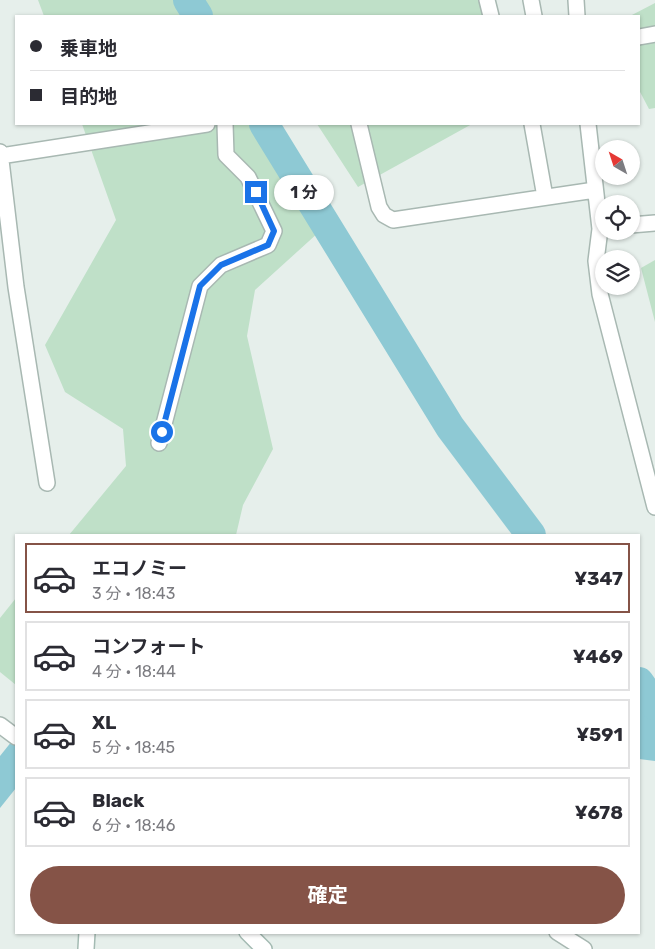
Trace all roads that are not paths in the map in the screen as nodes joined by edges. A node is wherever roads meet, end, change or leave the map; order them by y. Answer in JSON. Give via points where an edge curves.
{"nodes":[{"id":1,"x":487,"y":0,"type":"edge"},
{"id":2,"x":531,"y":0,"type":"edge"},
{"id":3,"x":576,"y":0,"type":"edge"},
{"id":4,"x":491,"y":15,"type":"edge"},
{"id":5,"x":534,"y":15,"type":"edge"},
{"id":6,"x":577,"y":15,"type":"edge"},
{"id":7,"x":655,"y":34,"type":"edge"},
{"id":8,"x":640,"y":37,"type":"edge"},
{"id":9,"x":200,"y":125,"type":"edge"},
{"id":10,"x":225,"y":125,"type":"edge"},
{"id":11,"x":359,"y":125,"type":"edge"},
{"id":12,"x":532,"y":125,"type":"edge"},
{"id":13,"x":588,"y":125,"type":"edge"},
{"id":14,"x":0,"y":155,"type":"edge"},
{"id":15,"x":595,"y":190,"type":"junction"},
{"id":16,"x":596,"y":195,"type":"edge"},
{"id":17,"x":546,"y":197,"type":"junction"},
{"id":18,"x":655,"y":223,"type":"edge"},
{"id":19,"x":640,"y":224,"type":"edge"},
{"id":20,"x":600,"y":240,"type":"edge"},
{"id":21,"x":159,"y":443,"type":"dead end"},
{"id":22,"x":47,"y":483,"type":"dead end"},
{"id":23,"x":655,"y":507,"type":"edge"},
{"id":24,"x":0,"y":726,"type":"edge"},
{"id":25,"x":15,"y":736,"type":"edge"},
{"id":26,"x":88,"y":934,"type":"edge"},
{"id":27,"x":249,"y":934,"type":"edge"},
{"id":28,"x":560,"y":934,"type":"edge"},
{"id":29,"x":86,"y":949,"type":"edge"},
{"id":30,"x":264,"y":949,"type":"edge"},
{"id":31,"x":584,"y":949,"type":"edge"}],
"edges":[{"from":1,"to":4,"type":"street"},
{"from":2,"to":5,"type":"street"},
{"from":3,"to":6,"type":"street"},
{"from":7,"to":8,"type":"street"},
{"from":9,"to":14,"type":"street"},
{"from":10,"to":21,"type":"street","via":[[226,155],[248,176],[274,231],[268,245],[221,265],[200,286]]},
{"from":11,"to":17,"type":"street","via":[[379,207],[393,220]]},
{"from":12,"to":17,"type":"street"},
{"from":13,"to":15,"type":"street"},
{"from":14,"to":22,"type":"street","via":[[16,287]]},
{"from":15,"to":16,"type":"street"},
{"from":15,"to":17,"type":"street"},
{"from":18,"to":19,"type":"street"},
{"from":20,"to":23,"type":"street","via":[[596,260],[600,294]]},
{"from":24,"to":25,"type":"street"},
{"from":26,"to":29,"type":"street"},
{"from":27,"to":30,"type":"street"},
{"from":28,"to":31,"type":"street"}]}
